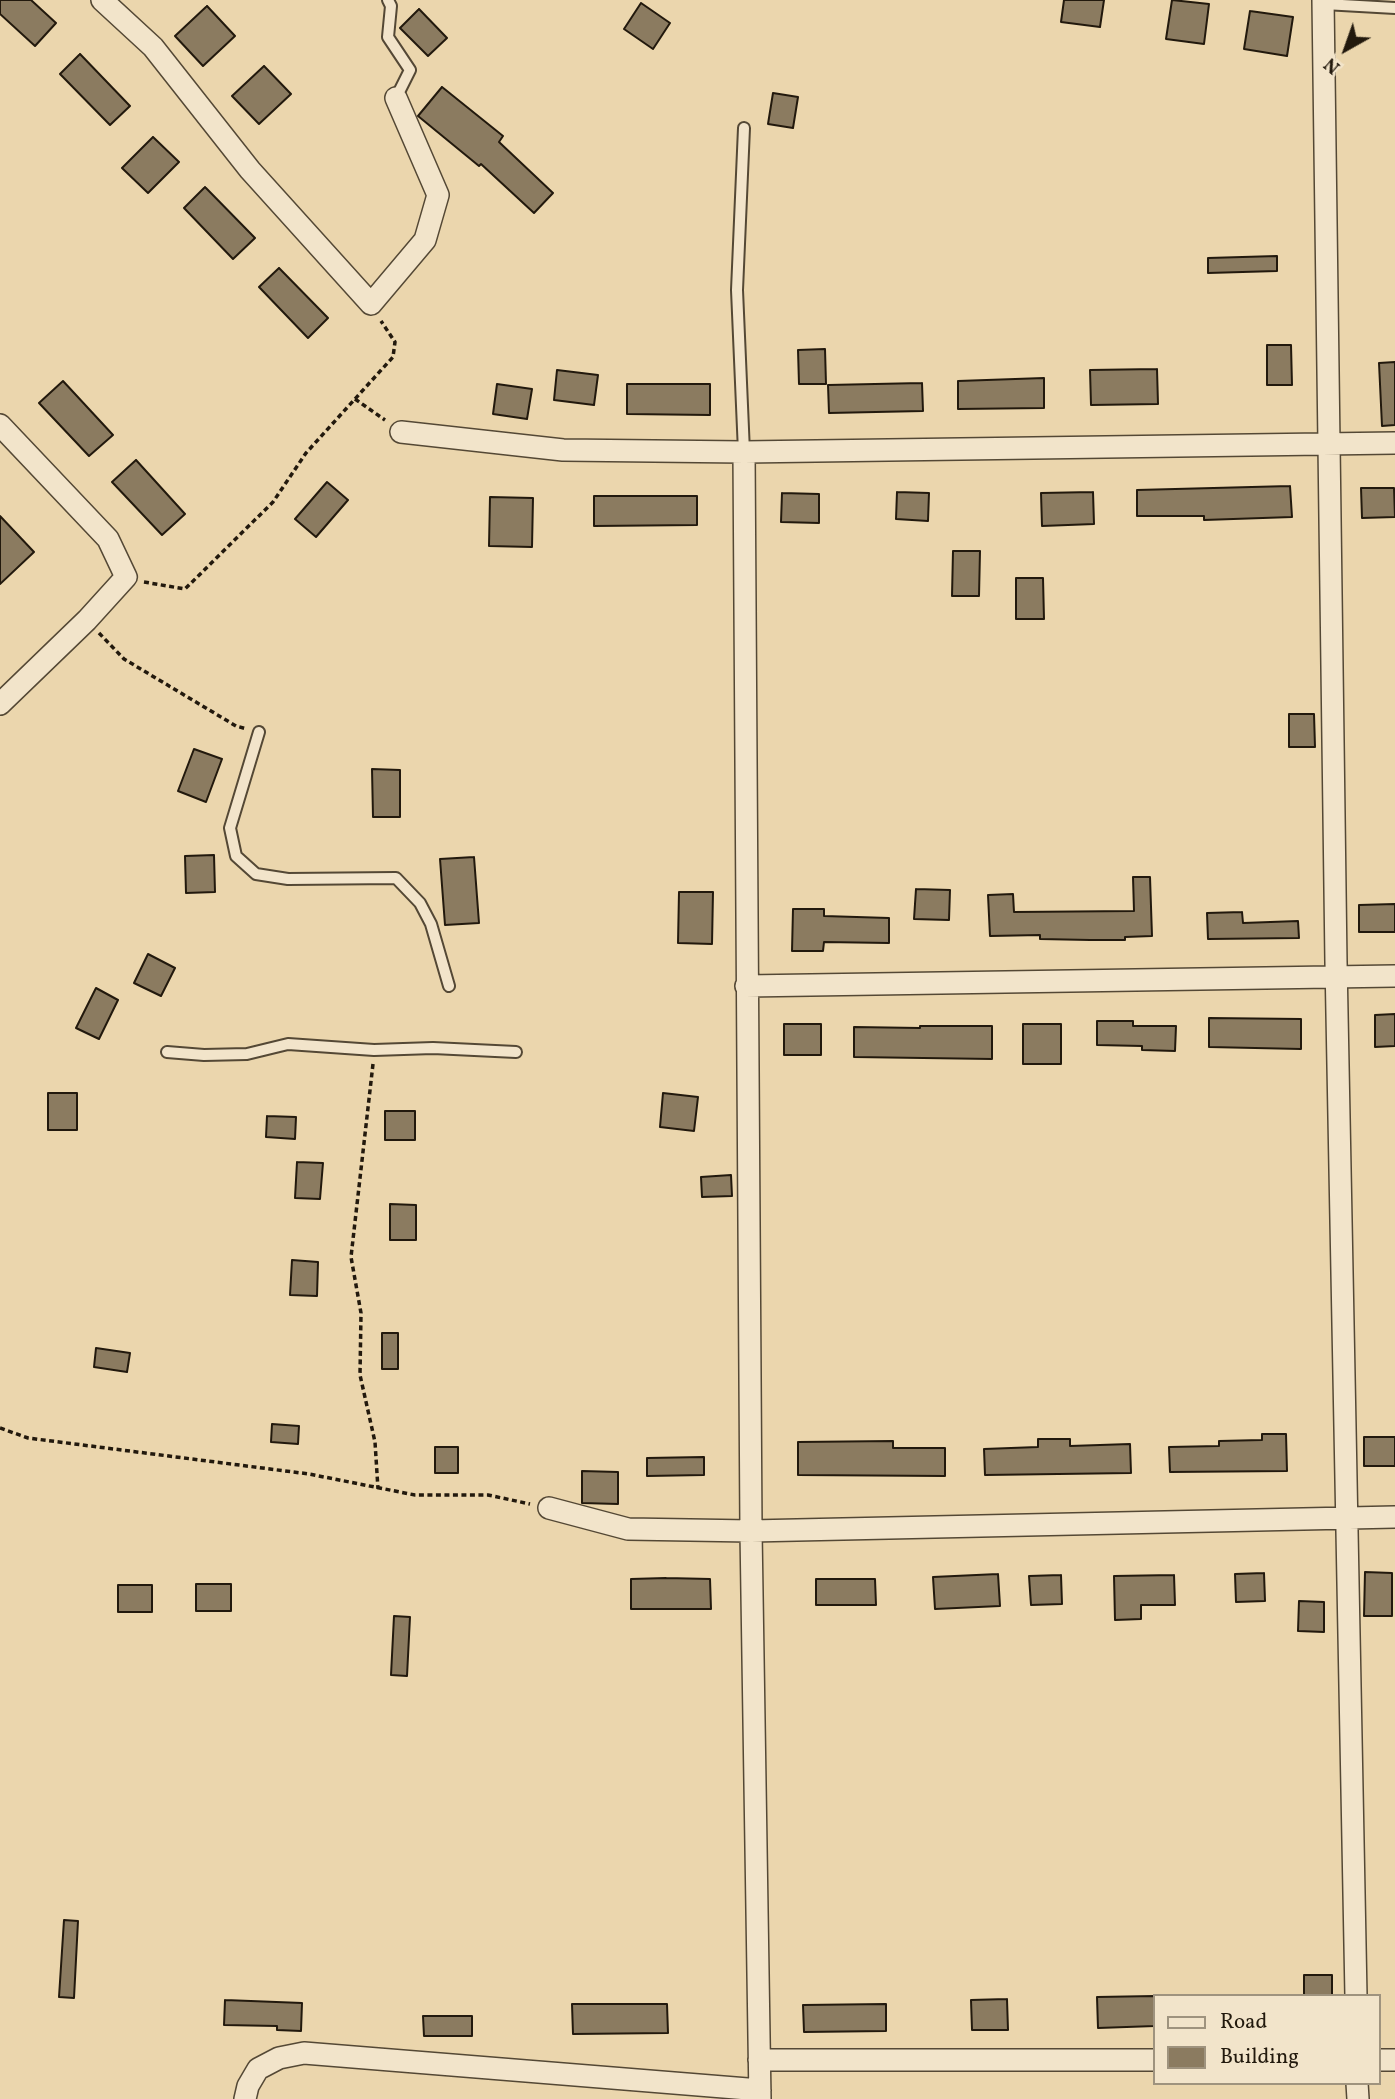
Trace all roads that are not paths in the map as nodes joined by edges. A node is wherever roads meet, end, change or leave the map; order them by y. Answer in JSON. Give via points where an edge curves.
{"nodes":[{"id":1,"x":102,"y":0,"type":"edge"},
{"id":2,"x":388,"y":0,"type":"edge"},
{"id":3,"x":1324,"y":2,"type":"edge"},
{"id":4,"x":1395,"y":8,"type":"edge"},
{"id":5,"x":396,"y":98,"type":"joint"},
{"id":6,"x":744,"y":128,"type":"dead end"},
{"id":7,"x":0,"y":425,"type":"edge"},
{"id":8,"x":401,"y":432,"type":"road end"},
{"id":9,"x":1395,"y":443,"type":"edge"},
{"id":10,"x":1331,"y":444,"type":"junction"},
{"id":11,"x":744,"y":452,"type":"junction"},
{"id":12,"x":0,"y":704,"type":"edge"},
{"id":13,"x":259,"y":732,"type":"road end"},
{"id":14,"x":1395,"y":975,"type":"edge"},
{"id":15,"x":1336,"y":977,"type":"junction"},
{"id":16,"x":449,"y":986,"type":"dead end"},
{"id":17,"x":746,"y":986,"type":"junction"},
{"id":18,"x":167,"y":1052,"type":"dead end"},
{"id":19,"x":516,"y":1052,"type":"dead end"},
{"id":20,"x":549,"y":1508,"type":"road end"},
{"id":21,"x":1345,"y":1517,"type":"junction"},
{"id":22,"x":1395,"y":1517,"type":"edge"},
{"id":23,"x":751,"y":1531,"type":"junction"},
{"id":24,"x":1356,"y":1994,"type":"edge"},
{"id":25,"x":759,"y":2060,"type":"junction"},
{"id":26,"x":1154,"y":2060,"type":"edge"},
{"id":27,"x":760,"y":2094,"type":"edge"},
{"id":28,"x":245,"y":2099,"type":"edge"}],
"edges":[{"from":1,"to":5,"type":"street","via":[[153,47],[250,170],[370,304],[425,240],[438,195]]},
{"from":2,"to":5,"type":"lane","via":[[388,37],[410,69]]},
{"from":3,"to":4,"type":"lane"},
{"from":3,"to":10,"type":"street"},
{"from":6,"to":11,"type":"lane","via":[[737,290]]},
{"from":7,"to":12,"type":"street","via":[[108,539],[126,577]]},
{"from":8,"to":11,"type":"street","via":[[563,450]]},
{"from":9,"to":10,"type":"street"},
{"from":10,"to":11,"type":"street"},
{"from":10,"to":15,"type":"street"},
{"from":11,"to":17,"type":"street"},
{"from":13,"to":16,"type":"lane","via":[[230,828],[236,856],[256,874],[288,879],[396,878],[420,904],[431,925]]},
{"from":14,"to":15,"type":"street"},
{"from":15,"to":17,"type":"street"},
{"from":15,"to":21,"type":"street"},
{"from":17,"to":23,"type":"street"},
{"from":18,"to":19,"type":"lane","via":[[247,1054],[288,1044]]},
{"from":20,"to":23,"type":"street","via":[[628,1529]]},
{"from":21,"to":22,"type":"street"},
{"from":21,"to":23,"type":"street"},
{"from":21,"to":24,"type":"street"},
{"from":23,"to":25,"type":"street"},
{"from":25,"to":26,"type":"street"},
{"from":25,"to":27,"type":"street"},
{"from":27,"to":28,"type":"street","via":[[304,2053],[258,2069]]}]}
